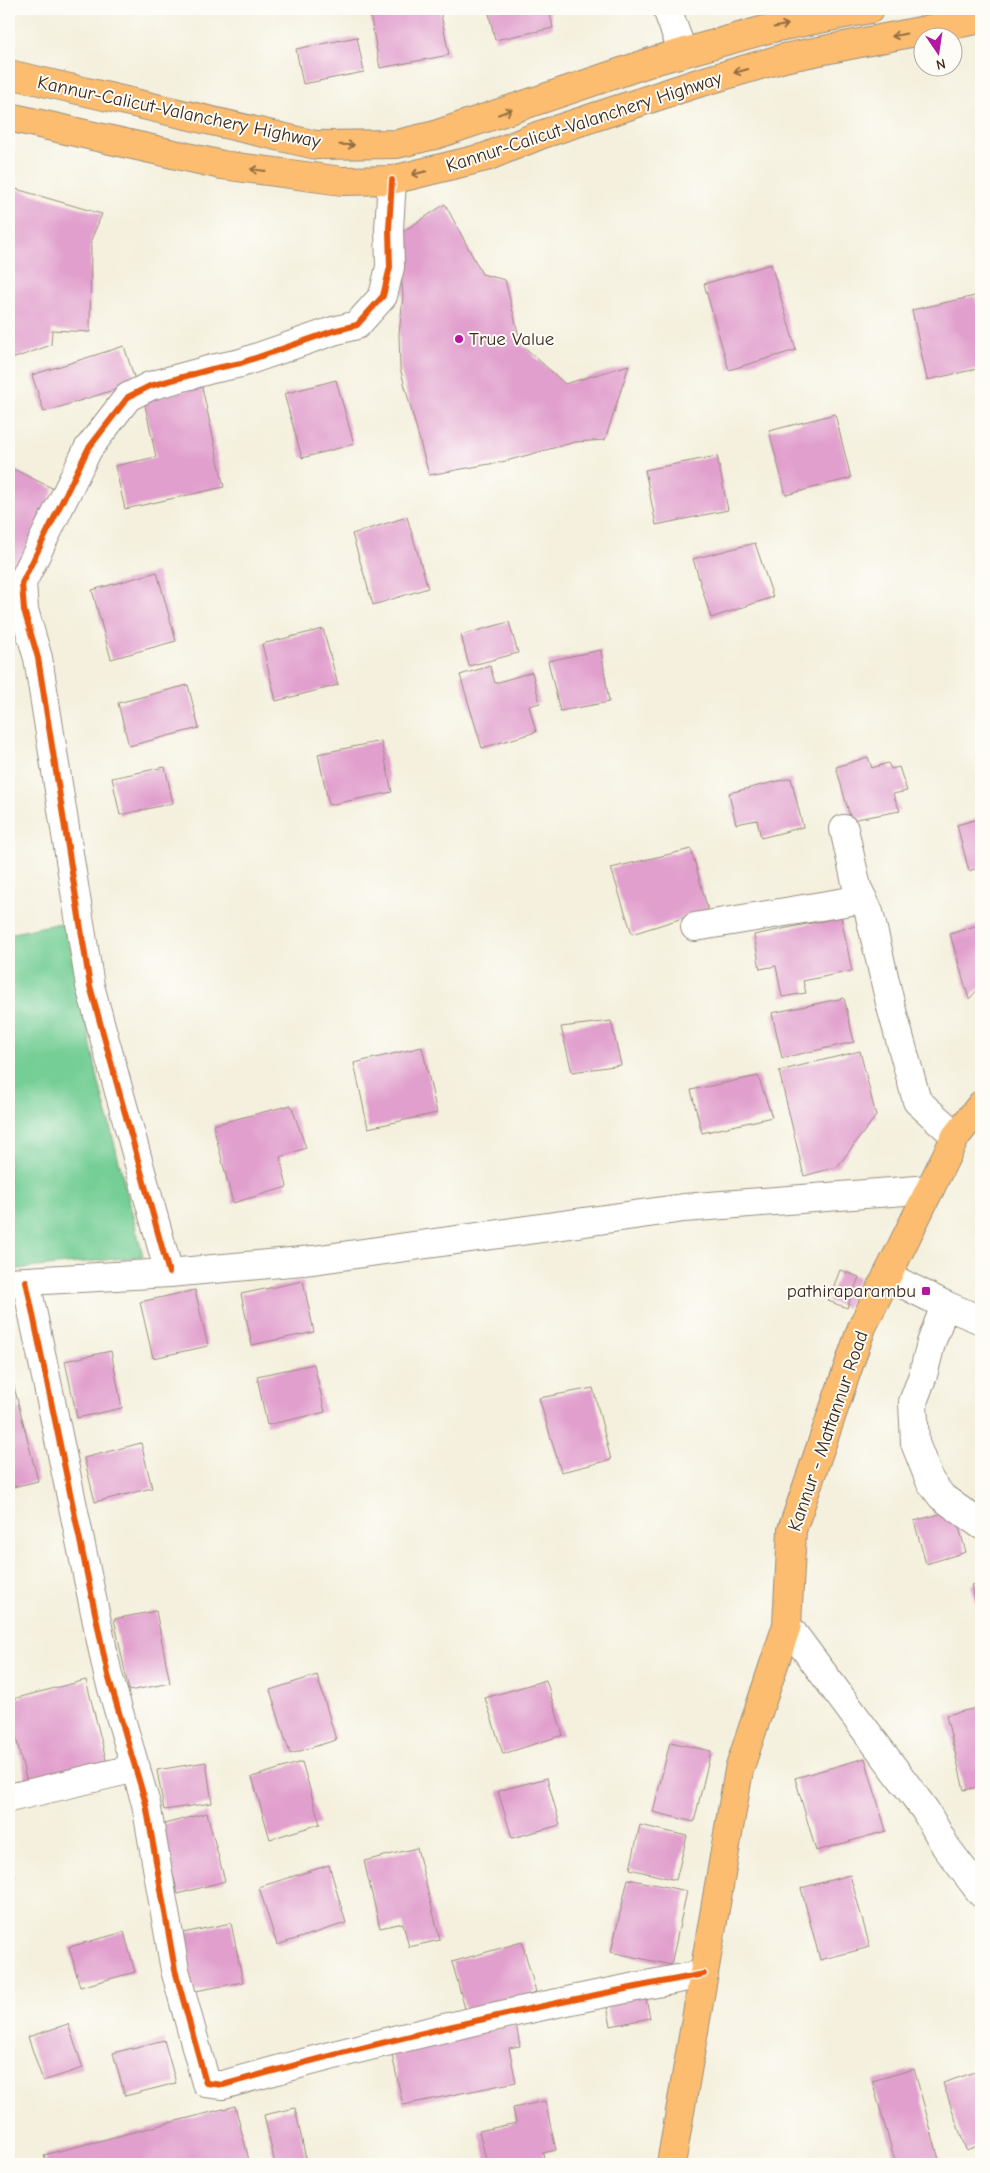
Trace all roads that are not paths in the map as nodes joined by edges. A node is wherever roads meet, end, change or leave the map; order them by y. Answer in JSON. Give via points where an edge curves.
{"nodes":[{"id":1,"x":667,"y":9,"type":"edge"},
{"id":2,"x":870,"y":9,"type":"edge"},
{"id":3,"x":981,"y":19,"type":"edge"},
{"id":4,"x":683,"y":53,"type":"junction"},
{"id":5,"x":9,"y":74,"type":"edge"},
{"id":6,"x":695,"y":84,"type":"junction"},
{"id":7,"x":9,"y":117,"type":"edge"},
{"id":8,"x":392,"y":180,"type":"junction"},
{"id":9,"x":844,"y":829,"type":"dead end"},
{"id":10,"x":863,"y":899,"type":"junction"},
{"id":11,"x":695,"y":927,"type":"dead end"},
{"id":12,"x":981,"y":1105,"type":"edge"},
{"id":13,"x":956,"y":1136,"type":"junction"},
{"id":14,"x":930,"y":1189,"type":"junction"},
{"id":15,"x":169,"y":1273,"type":"junction"},
{"id":16,"x":887,"y":1276,"type":"junction"},
{"id":17,"x":17,"y":1281,"type":"edge"},
{"id":18,"x":946,"y":1305,"type":"junction"},
{"id":19,"x":981,"y":1320,"type":"edge"},
{"id":20,"x":981,"y":1525,"type":"edge"},
{"id":21,"x":787,"y":1625,"type":"junction"},
{"id":22,"x":136,"y":1768,"type":"junction"},
{"id":23,"x":9,"y":1798,"type":"edge"},
{"id":24,"x":981,"y":1893,"type":"edge"},
{"id":25,"x":704,"y":1974,"type":"junction"},
{"id":26,"x":671,"y":2164,"type":"edge"}],
"edges":[{"from":1,"to":4,"type":"street"},
{"from":4,"to":2,"type":"main road","name":"Kannur-Calicut-Valanchery Highway","one_way":true,"via":[[768,29]]},
{"from":3,"to":6,"type":"main road","name":"Kannur-Calicut-Valanchery Highway","one_way":true,"via":[[784,58]]},
{"from":5,"to":4,"type":"main road","name":"Kannur-Calicut-Valanchery Highway","one_way":true,"via":[[316,145],[355,146],[397,144],[435,136]]},
{"from":4,"to":6,"type":"main road"},
{"from":6,"to":8,"type":"main road","name":"Kannur-Calicut-Valanchery Highway","one_way":true,"via":[[540,135],[486,157]]},
{"from":8,"to":7,"type":"main road","name":"Kannur-Calicut-Valanchery Highway","one_way":true,"via":[[342,181],[222,165]]},
{"from":8,"to":15,"type":"street","via":[[390,268],[383,296],[357,325],[333,330],[241,363],[150,386],[128,397],[88,449],[22,583],[24,610],[38,658],[90,986]]},
{"from":9,"to":10,"type":"street","via":[[857,887]]},
{"from":10,"to":11,"type":"street"},
{"from":10,"to":13,"type":"street","via":[[917,1101]]},
{"from":12,"to":13,"type":"main road","name":"Kannur - Mattannur Road"},
{"from":13,"to":14,"type":"main road","name":"Kannur - Mattannur Road"},
{"from":14,"to":15,"type":"street","via":[[684,1208],[313,1260]]},
{"from":14,"to":16,"type":"main road","name":"Kannur - Mattannur Road"},
{"from":15,"to":17,"type":"street"},
{"from":16,"to":18,"type":"street"},
{"from":16,"to":21,"type":"main road","name":"Kannur - Mattannur Road","via":[[862,1327],[792,1530]]},
{"from":17,"to":22,"type":"street","via":[[108,1675]]},
{"from":18,"to":19,"type":"street"},
{"from":18,"to":20,"type":"street","via":[[913,1402],[915,1443],[930,1481],[942,1497]]},
{"from":21,"to":24,"type":"street","via":[[925,1810],[946,1847]]},
{"from":21,"to":25,"type":"main road","name":"Kannur - Mattannur Road","via":[[739,1770]]},
{"from":22,"to":23,"type":"street"},
{"from":22,"to":25,"type":"street","via":[[146,1804],[175,1970],[206,2083],[223,2085],[338,2053],[577,1998]]},
{"from":25,"to":26,"type":"main road","name":"Kannur - Mattannur Road"}]}
